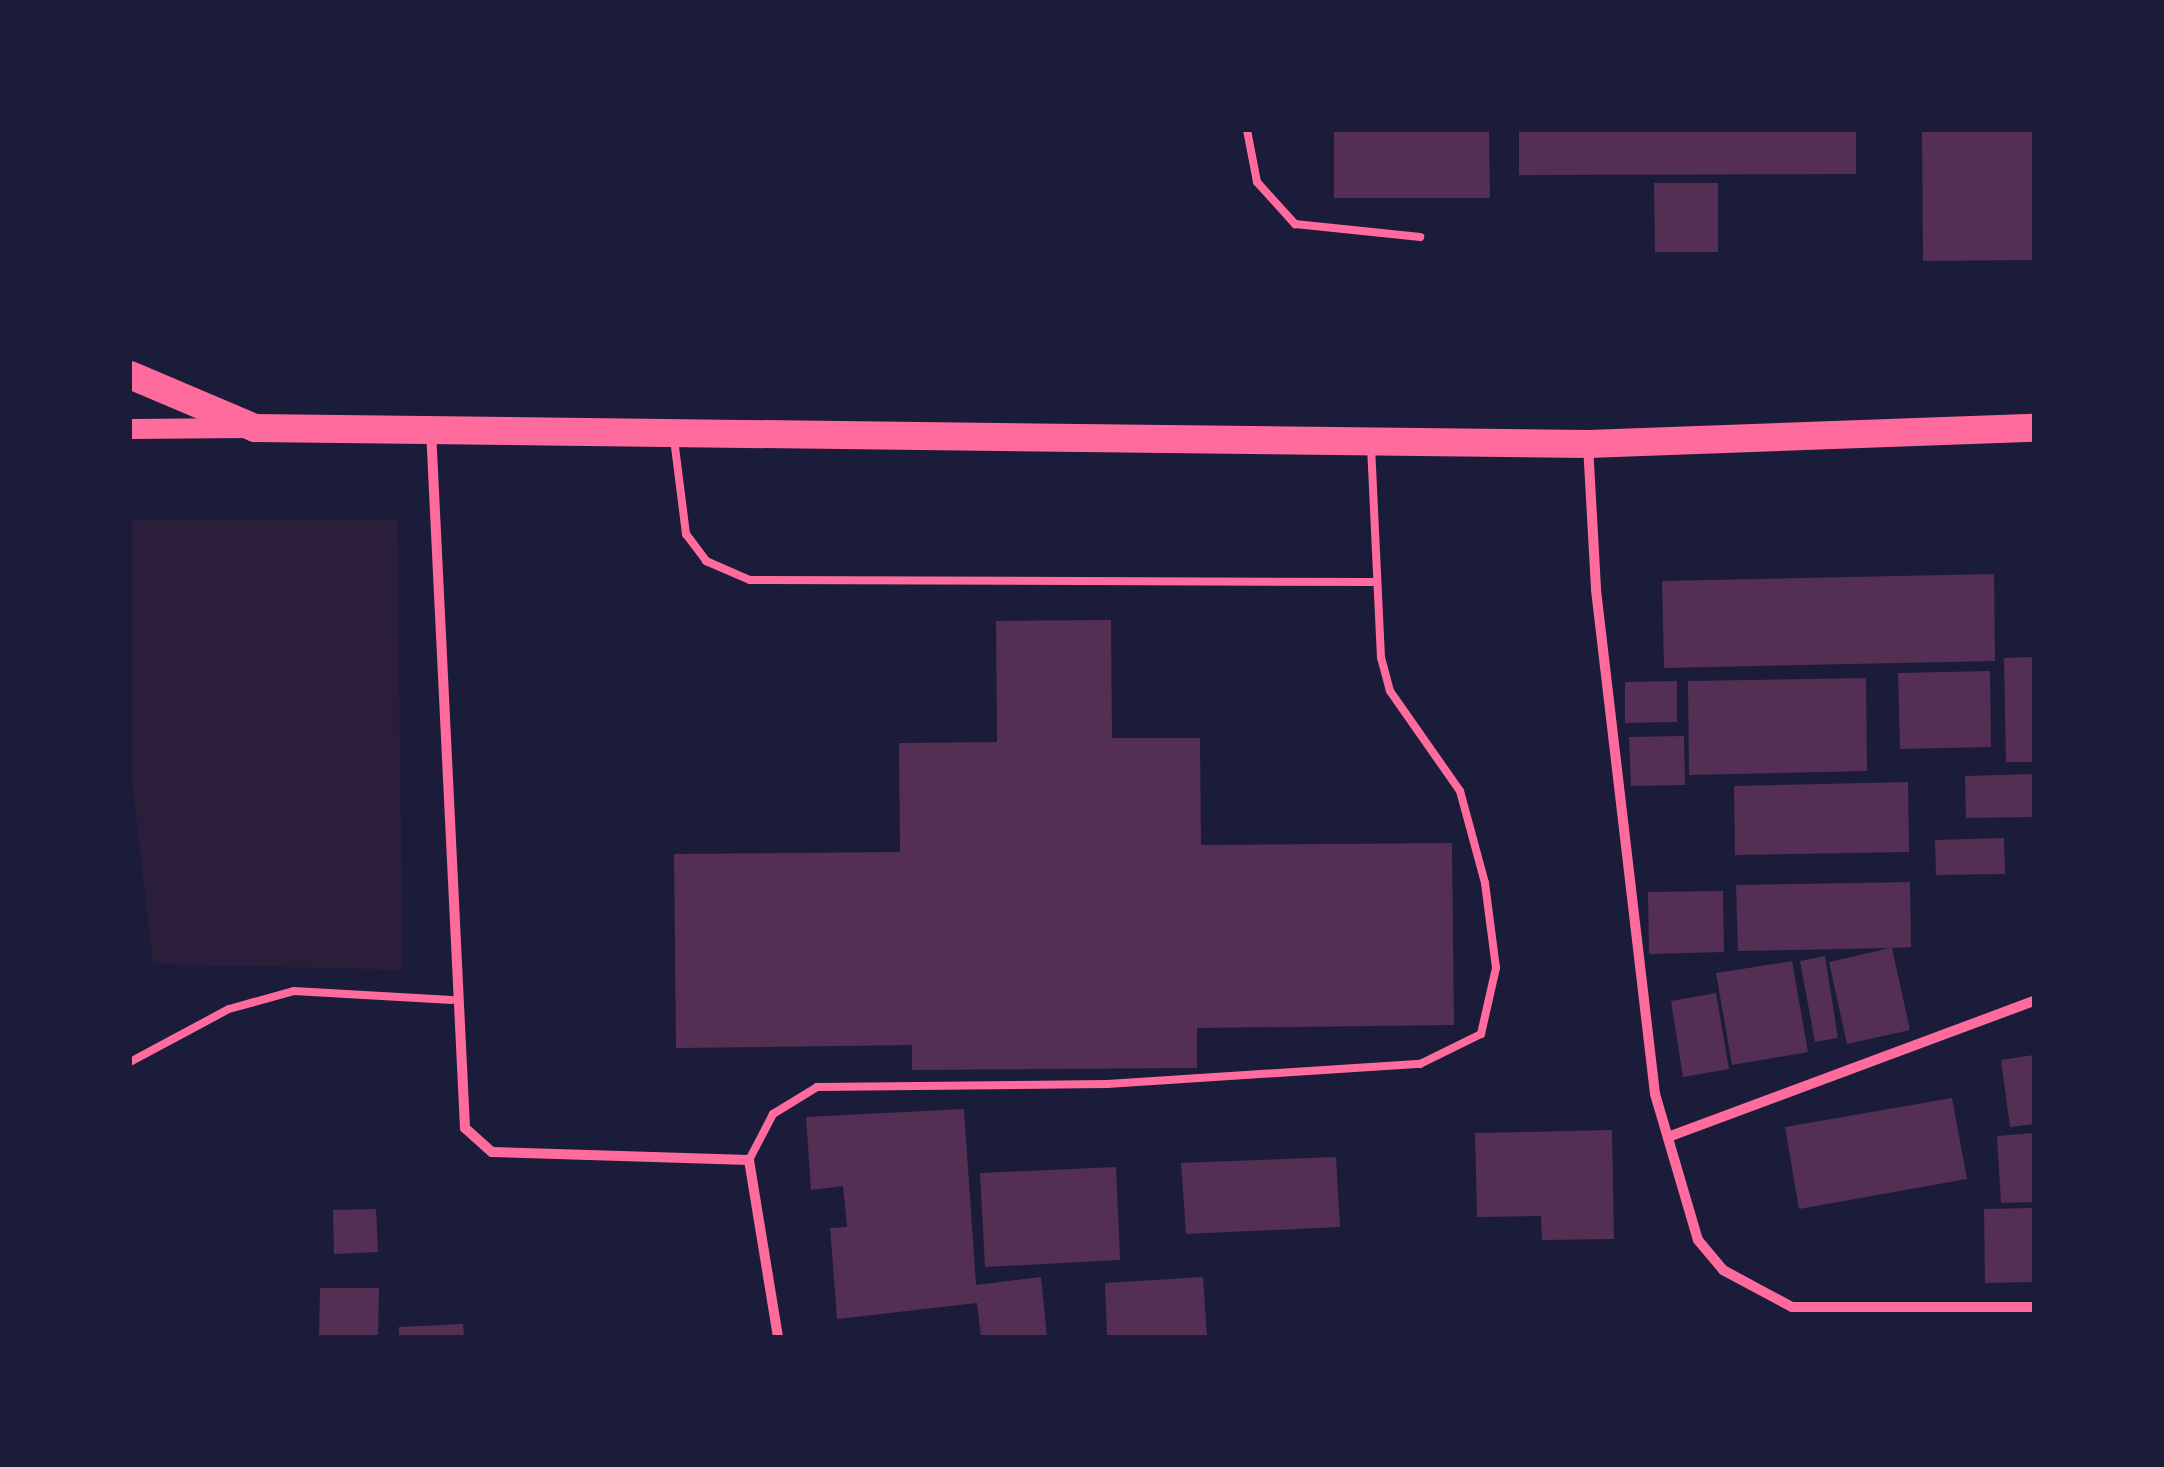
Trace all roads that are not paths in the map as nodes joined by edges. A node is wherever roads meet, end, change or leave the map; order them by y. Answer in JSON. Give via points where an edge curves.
{"nodes":[{"id":1,"x":1247,"y":130,"type":"edge"},
{"id":2,"x":1420,"y":237,"type":"dead end"},
{"id":3,"x":130,"y":376,"type":"edge"},
{"id":4,"x":256,"y":428,"type":"junction"},
{"id":5,"x":2034,"y":428,"type":"edge"},
{"id":6,"x":130,"y":429,"type":"edge"},
{"id":7,"x":431,"y":430,"type":"junction"},
{"id":8,"x":674,"y":435,"type":"junction"},
{"id":9,"x":1371,"y":443,"type":"junction"},
{"id":10,"x":1588,"y":444,"type":"junction"},
{"id":11,"x":1376,"y":582,"type":"junction"},
{"id":12,"x":452,"y":1000,"type":"junction"},
{"id":13,"x":2034,"y":1001,"type":"edge"},
{"id":14,"x":130,"y":1062,"type":"edge"},
{"id":15,"x":1668,"y":1137,"type":"junction"},
{"id":16,"x":749,"y":1160,"type":"junction"},
{"id":17,"x":2034,"y":1306,"type":"edge"},
{"id":18,"x":778,"y":1337,"type":"edge"}],
"edges":[{"from":1,"to":2,"type":"lane","via":[[1256,182],[1296,224]]},
{"from":3,"to":4,"type":"highway"},
{"from":4,"to":6,"type":"main road"},
{"from":4,"to":7,"type":"highway"},
{"from":5,"to":10,"type":"highway"},
{"from":7,"to":8,"type":"highway"},
{"from":7,"to":12,"type":"street"},
{"from":8,"to":9,"type":"highway"},
{"from":8,"to":11,"type":"lane","via":[[686,534],[706,561],[750,580]]},
{"from":9,"to":10,"type":"highway"},
{"from":9,"to":11,"type":"lane"},
{"from":10,"to":15,"type":"street","via":[[1630,905]]},
{"from":11,"to":16,"type":"lane","via":[[1390,691],[1473,824],[1496,968],[1481,1034],[1420,1064],[1089,1085],[817,1086],[773,1114]]},
{"from":12,"to":14,"type":"lane","via":[[294,991],[229,1008]]},
{"from":12,"to":16,"type":"street","via":[[458,1106],[476,1143],[492,1152]]},
{"from":13,"to":15,"type":"street"},
{"from":15,"to":17,"type":"street","via":[[1698,1240],[1754,1292],[1792,1307]]},
{"from":16,"to":18,"type":"street"}]}
